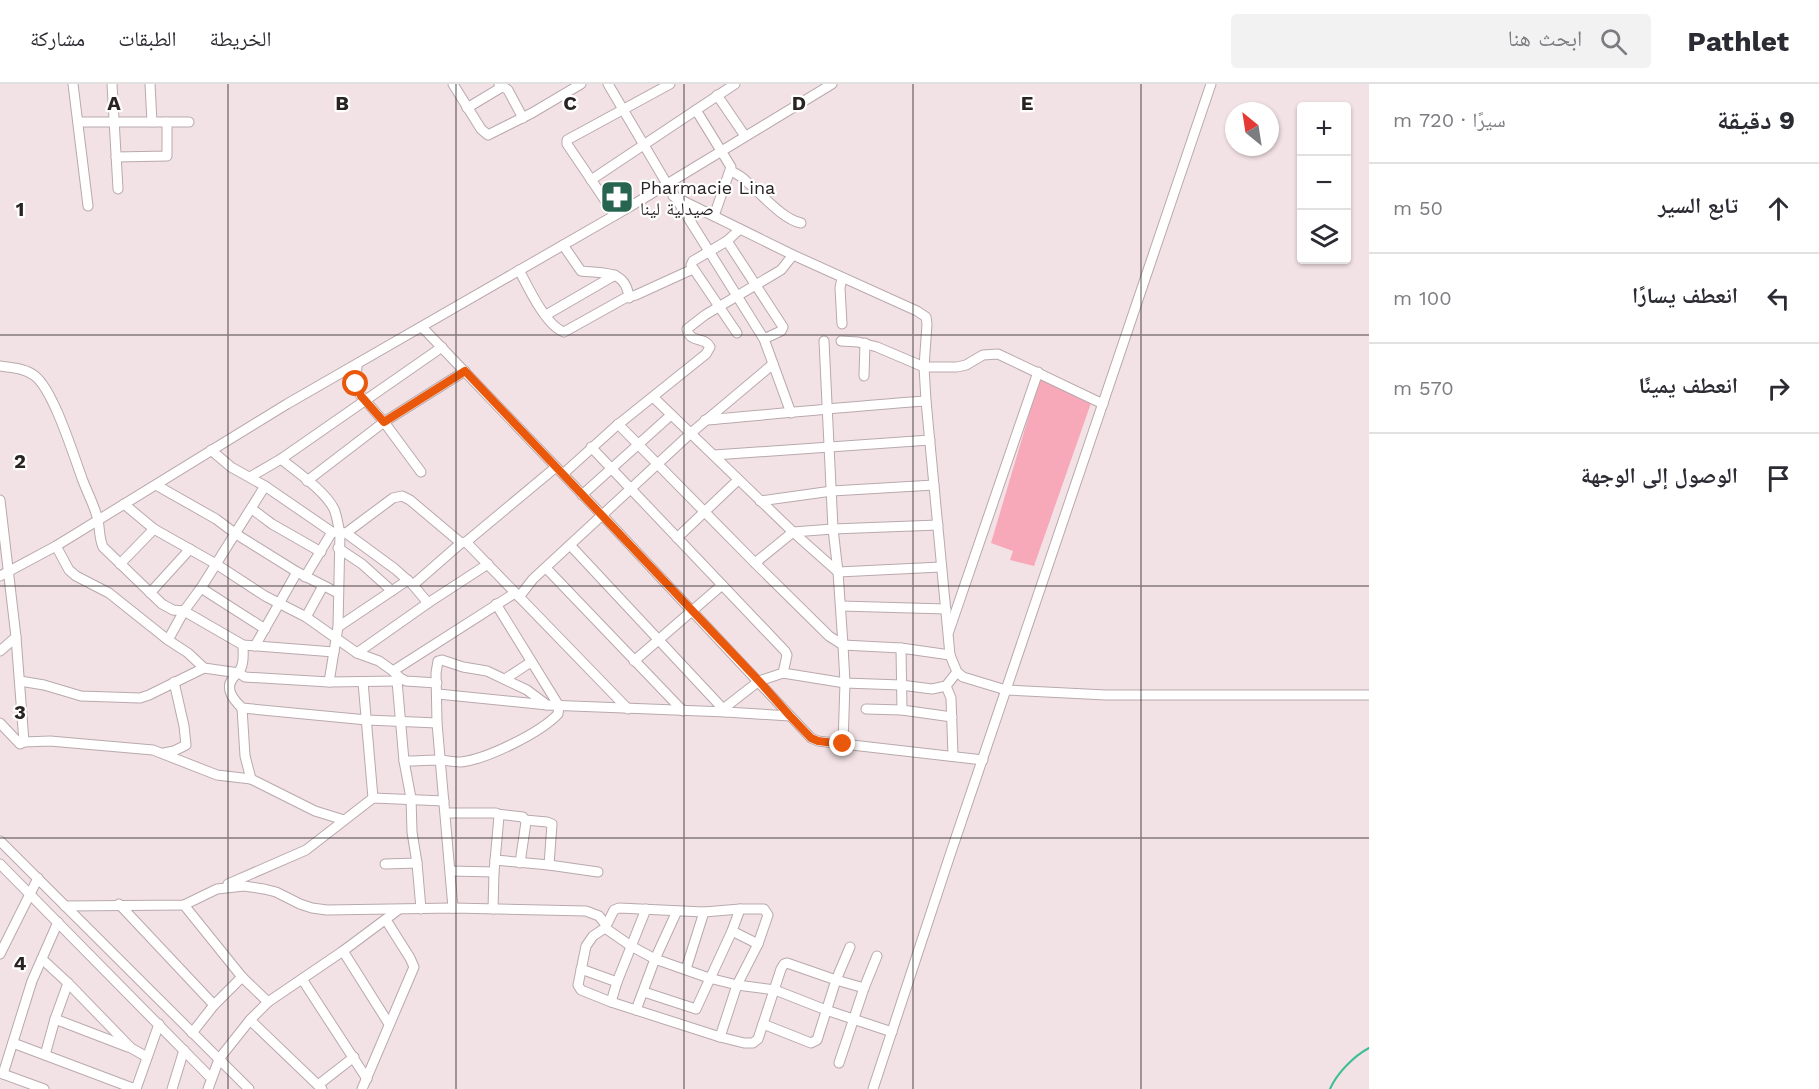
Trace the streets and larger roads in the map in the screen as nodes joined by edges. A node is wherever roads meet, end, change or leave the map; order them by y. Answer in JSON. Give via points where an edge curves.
{"nodes":[{"id":1,"x":73,"y":84,"type":"edge"},
{"id":2,"x":112,"y":84,"type":"edge"},
{"id":3,"x":150,"y":84,"type":"edge"},
{"id":4,"x":453,"y":84,"type":"edge"},
{"id":5,"x":581,"y":84,"type":"edge"},
{"id":6,"x":608,"y":84,"type":"edge"},
{"id":7,"x":670,"y":84,"type":"edge"},
{"id":8,"x":735,"y":84,"type":"edge"},
{"id":9,"x":832,"y":84,"type":"edge"},
{"id":10,"x":1211,"y":84,"type":"edge"},
{"id":11,"x":500,"y":85,"type":"edge"},
{"id":12,"x":717,"y":95,"type":"junction"},
{"id":13,"x":467,"y":108,"type":"junction"},
{"id":14,"x":623,"y":110,"type":"junction"},
{"id":15,"x":696,"y":110,"type":"junction"},
{"id":16,"x":523,"y":118,"type":"junction"},
{"id":17,"x":78,"y":122,"type":"junction"},
{"id":18,"x":114,"y":122,"type":"junction"},
{"id":19,"x":152,"y":122,"type":"junction"},
{"id":20,"x":167,"y":122,"type":"junction"},
{"id":21,"x":189,"y":122,"type":"dead end"},
{"id":22,"x":744,"y":136,"type":"junction"},
{"id":23,"x":643,"y":144,"type":"junction"},
{"id":24,"x":721,"y":151,"type":"junction"},
{"id":25,"x":116,"y":157,"type":"junction"},
{"id":26,"x":731,"y":171,"type":"junction"},
{"id":27,"x":591,"y":180,"type":"junction"},
{"id":28,"x":667,"y":184,"type":"junction"},
{"id":29,"x":117,"y":189,"type":"dead end"},
{"id":30,"x":674,"y":196,"type":"junction"},
{"id":31,"x":88,"y":206,"type":"dead end"},
{"id":32,"x":615,"y":215,"type":"junction"},
{"id":33,"x":714,"y":216,"type":"junction"},
{"id":34,"x":801,"y":223,"type":"dead end"},
{"id":35,"x":740,"y":229,"type":"junction"},
{"id":36,"x":727,"y":241,"type":"junction"},
{"id":37,"x":563,"y":245,"type":"junction"},
{"id":38,"x":709,"y":252,"type":"junction"},
{"id":39,"x":793,"y":255,"type":"junction"},
{"id":40,"x":693,"y":269,"type":"junction"},
{"id":41,"x":519,"y":270,"type":"junction"},
{"id":42,"x":615,"y":275,"type":"junction"},
{"id":43,"x":842,"y":278,"type":"junction"},
{"id":44,"x":755,"y":285,"type":"junction"},
{"id":45,"x":736,"y":297,"type":"junction"},
{"id":46,"x":629,"y":298,"type":"junction"},
{"id":47,"x":719,"y":307,"type":"junction"},
{"id":48,"x":546,"y":315,"type":"junction"},
{"id":49,"x":842,"y":324,"type":"dead end"},
{"id":50,"x":422,"y":327,"type":"junction"},
{"id":51,"x":737,"y":333,"type":"dead end"},
{"id":52,"x":764,"y":339,"type":"junction"},
{"id":53,"x":824,"y":341,"type":"dead end"},
{"id":54,"x":841,"y":341,"type":"dead end"},
{"id":55,"x":866,"y":344,"type":"junction"},
{"id":56,"x":442,"y":347,"type":"junction"},
{"id":57,"x":773,"y":364,"type":"junction"},
{"id":58,"x":357,"y":365,"type":"junction"},
{"id":59,"x":0,"y":366,"type":"edge"},
{"id":60,"x":924,"y":368,"type":"junction"},
{"id":61,"x":465,"y":371,"type":"junction"},
{"id":62,"x":1038,"y":372,"type":"junction"},
{"id":63,"x":864,"y":376,"type":"dead end"},
{"id":64,"x":653,"y":397,"type":"junction"},
{"id":65,"x":365,"y":401,"type":"junction"},
{"id":66,"x":926,"y":401,"type":"junction"},
{"id":67,"x":1103,"y":404,"type":"junction"},
{"id":68,"x":828,"y":408,"type":"junction"},
{"id":69,"x":791,"y":413,"type":"junction"},
{"id":70,"x":671,"y":415,"type":"junction"},
{"id":71,"x":705,"y":420,"type":"junction"},
{"id":72,"x":384,"y":422,"type":"junction"},
{"id":73,"x":618,"y":424,"type":"junction"},
{"id":74,"x":691,"y":433,"type":"junction"},
{"id":75,"x":930,"y":440,"type":"junction"},
{"id":76,"x":639,"y":444,"type":"junction"},
{"id":77,"x":591,"y":447,"type":"junction"},
{"id":78,"x":830,"y":447,"type":"junction"},
{"id":79,"x":211,"y":450,"type":"junction"},
{"id":80,"x":714,"y":455,"type":"junction"},
{"id":81,"x":281,"y":459,"type":"junction"},
{"id":82,"x":658,"y":463,"type":"junction"},
{"id":83,"x":611,"y":468,"type":"junction"},
{"id":84,"x":559,"y":470,"type":"junction"},
{"id":85,"x":421,"y":472,"type":"dead end"},
{"id":86,"x":250,"y":477,"type":"junction"},
{"id":87,"x":738,"y":480,"type":"junction"},
{"id":88,"x":307,"y":481,"type":"junction"},
{"id":89,"x":156,"y":485,"type":"junction"},
{"id":90,"x":934,"y":485,"type":"junction"},
{"id":91,"x":265,"y":486,"type":"junction"},
{"id":92,"x":631,"y":489,"type":"junction"},
{"id":93,"x":832,"y":491,"type":"junction"},
{"id":94,"x":582,"y":495,"type":"junction"},
{"id":95,"x":0,"y":500,"type":"edge"},
{"id":96,"x":760,"y":501,"type":"junction"},
{"id":97,"x":124,"y":504,"type":"junction"},
{"id":98,"x":252,"y":509,"type":"junction"},
{"id":99,"x":705,"y":511,"type":"junction"},
{"id":100,"x":602,"y":515,"type":"junction"},
{"id":101,"x":1,"y":518,"type":"edge"},
{"id":102,"x":98,"y":521,"type":"junction"},
{"id":103,"x":938,"y":525,"type":"junction"},
{"id":104,"x":154,"y":529,"type":"junction"},
{"id":105,"x":833,"y":529,"type":"junction"},
{"id":106,"x":339,"y":532,"type":"junction"},
{"id":107,"x":793,"y":532,"type":"junction"},
{"id":108,"x":236,"y":534,"type":"junction"},
{"id":109,"x":677,"y":538,"type":"junction"},
{"id":110,"x":463,"y":543,"type":"junction"},
{"id":111,"x":570,"y":545,"type":"junction"},
{"id":112,"x":56,"y":546,"type":"junction"},
{"id":113,"x":338,"y":548,"type":"junction"},
{"id":114,"x":190,"y":549,"type":"junction"},
{"id":115,"x":321,"y":552,"type":"junction"},
{"id":116,"x":755,"y":563,"type":"junction"},
{"id":117,"x":120,"y":564,"type":"junction"},
{"id":118,"x":216,"y":564,"type":"junction"},
{"id":119,"x":488,"y":564,"type":"junction"},
{"id":120,"x":941,"y":567,"type":"junction"},
{"id":121,"x":546,"y":568,"type":"junction"},
{"id":122,"x":838,"y":572,"type":"junction"},
{"id":123,"x":4,"y":574,"type":"edge"},
{"id":124,"x":301,"y":574,"type":"junction"},
{"id":125,"x":411,"y":582,"type":"junction"},
{"id":126,"x":722,"y":585,"type":"junction"},
{"id":127,"x":323,"y":586,"type":"junction"},
{"id":128,"x":201,"y":588,"type":"junction"},
{"id":129,"x":392,"y":591,"type":"junction"},
{"id":130,"x":150,"y":593,"type":"junction"},
{"id":131,"x":338,"y":593,"type":"junction"},
{"id":132,"x":517,"y":595,"type":"junction"},
{"id":133,"x":428,"y":603,"type":"junction"},
{"id":134,"x":280,"y":604,"type":"junction"},
{"id":135,"x":496,"y":604,"type":"junction"},
{"id":136,"x":841,"y":606,"type":"junction"},
{"id":137,"x":946,"y":609,"type":"junction"},
{"id":138,"x":184,"y":611,"type":"junction"},
{"id":139,"x":693,"y":611,"type":"junction"},
{"id":140,"x":306,"y":617,"type":"junction"},
{"id":141,"x":338,"y":627,"type":"junction"},
{"id":142,"x":265,"y":629,"type":"junction"},
{"id":143,"x":948,"y":635,"type":"junction"},
{"id":144,"x":16,"y":637,"type":"junction"},
{"id":145,"x":168,"y":640,"type":"junction"},
{"id":146,"x":337,"y":640,"type":"junction"},
{"id":147,"x":659,"y":640,"type":"junction"},
{"id":148,"x":243,"y":645,"type":"junction"},
{"id":149,"x":843,"y":645,"type":"junction"},
{"id":150,"x":255,"y":646,"type":"junction"},
{"id":151,"x":901,"y":648,"type":"junction"},
{"id":152,"x":0,"y":651,"type":"edge"},
{"id":153,"x":334,"y":652,"type":"junction"},
{"id":154,"x":357,"y":653,"type":"junction"},
{"id":155,"x":950,"y":655,"type":"junction"},
{"id":156,"x":634,"y":661,"type":"junction"},
{"id":157,"x":531,"y":662,"type":"junction"},
{"id":158,"x":204,"y":668,"type":"junction"},
{"id":159,"x":957,"y":672,"type":"junction"},
{"id":160,"x":239,"y":673,"type":"junction"},
{"id":161,"x":783,"y":674,"type":"junction"},
{"id":162,"x":397,"y":677,"type":"junction"},
{"id":163,"x":505,"y":679,"type":"junction"},
{"id":164,"x":20,"y":681,"type":"junction"},
{"id":165,"x":759,"y":681,"type":"junction"},
{"id":166,"x":174,"y":682,"type":"junction"},
{"id":167,"x":329,"y":682,"type":"junction"},
{"id":168,"x":363,"y":682,"type":"junction"},
{"id":169,"x":437,"y":683,"type":"junction"},
{"id":170,"x":845,"y":683,"type":"junction"},
{"id":171,"x":901,"y":685,"type":"junction"},
{"id":172,"x":946,"y":686,"type":"junction"},
{"id":173,"x":1006,"y":690,"type":"junction"},
{"id":174,"x":438,"y":694,"type":"junction"},
{"id":175,"x":1369,"y":695,"type":"edge"},
{"id":176,"x":547,"y":705,"type":"junction"},
{"id":177,"x":559,"y":706,"type":"junction"},
{"id":178,"x":242,"y":708,"type":"junction"},
{"id":179,"x":628,"y":709,"type":"junction"},
{"id":180,"x":866,"y":709,"type":"dead end"},
{"id":181,"x":724,"y":710,"type":"junction"},
{"id":182,"x":902,"y":710,"type":"junction"},
{"id":183,"x":683,"y":711,"type":"junction"},
{"id":184,"x":790,"y":716,"type":"junction"},
{"id":185,"x":952,"y":717,"type":"junction"},
{"id":186,"x":367,"y":720,"type":"junction"},
{"id":187,"x":401,"y":721,"type":"junction"},
{"id":188,"x":0,"y":723,"type":"edge"},
{"id":189,"x":437,"y":723,"type":"junction"},
{"id":190,"x":24,"y":742,"type":"junction"},
{"id":191,"x":843,"y":744,"type":"junction"},
{"id":192,"x":164,"y":753,"type":"junction"},
{"id":193,"x":952,"y":756,"type":"junction"},
{"id":194,"x":441,"y":760,"type":"junction"},
{"id":195,"x":983,"y":760,"type":"junction"},
{"id":196,"x":404,"y":761,"type":"junction"},
{"id":197,"x":251,"y":778,"type":"junction"},
{"id":198,"x":373,"y":798,"type":"junction"},
{"id":199,"x":411,"y":798,"type":"junction"},
{"id":200,"x":444,"y":801,"type":"junction"},
{"id":201,"x":446,"y":813,"type":"junction"},
{"id":202,"x":497,"y":814,"type":"junction"},
{"id":203,"x":344,"y":820,"type":"junction"},
{"id":204,"x":525,"y":820,"type":"junction"},
{"id":205,"x":0,"y":841,"type":"edge"},
{"id":206,"x":495,"y":861,"type":"junction"},
{"id":207,"x":417,"y":863,"type":"junction"},
{"id":208,"x":520,"y":863,"type":"junction"},
{"id":209,"x":385,"y":864,"type":"dead end"},
{"id":210,"x":549,"y":864,"type":"junction"},
{"id":211,"x":1,"y":867,"type":"edge"},
{"id":212,"x":451,"y":871,"type":"junction"},
{"id":213,"x":494,"y":872,"type":"junction"},
{"id":214,"x":598,"y":872,"type":"dead end"},
{"id":215,"x":38,"y":878,"type":"junction"},
{"id":216,"x":217,"y":889,"type":"junction"},
{"id":217,"x":30,"y":893,"type":"junction"},
{"id":218,"x":119,"y":904,"type":"junction"},
{"id":219,"x":184,"y":905,"type":"junction"},
{"id":220,"x":65,"y":906,"type":"junction"},
{"id":221,"x":453,"y":908,"type":"junction"},
{"id":222,"x":421,"y":909,"type":"junction"},
{"id":223,"x":493,"y":909,"type":"junction"},
{"id":224,"x":646,"y":909,"type":"junction"},
{"id":225,"x":740,"y":909,"type":"junction"},
{"id":226,"x":398,"y":910,"type":"junction"},
{"id":227,"x":676,"y":911,"type":"junction"},
{"id":228,"x":704,"y":912,"type":"junction"},
{"id":229,"x":386,"y":920,"type":"junction"},
{"id":230,"x":58,"y":922,"type":"junction"},
{"id":231,"x":605,"y":927,"type":"junction"},
{"id":232,"x":732,"y":931,"type":"junction"},
{"id":233,"x":758,"y":944,"type":"junction"},
{"id":234,"x":631,"y":946,"type":"junction"},
{"id":235,"x":850,"y":947,"type":"dead end"},
{"id":236,"x":343,"y":951,"type":"junction"},
{"id":237,"x":0,"y":954,"type":"edge"},
{"id":238,"x":877,"y":956,"type":"dead end"},
{"id":239,"x":42,"y":959,"type":"junction"},
{"id":240,"x":655,"y":959,"type":"junction"},
{"id":241,"x":581,"y":969,"type":"junction"},
{"id":242,"x":686,"y":969,"type":"junction"},
{"id":243,"x":242,"y":977,"type":"junction"},
{"id":244,"x":709,"y":978,"type":"junction"},
{"id":245,"x":302,"y":979,"type":"junction"},
{"id":246,"x":836,"y":980,"type":"junction"},
{"id":247,"x":616,"y":982,"type":"junction"},
{"id":248,"x":68,"y":983,"type":"junction"},
{"id":249,"x":737,"y":985,"type":"junction"},
{"id":250,"x":864,"y":988,"type":"junction"},
{"id":251,"x":775,"y":990,"type":"junction"},
{"id":252,"x":644,"y":992,"type":"junction"},
{"id":253,"x":268,"y":1002,"type":"junction"},
{"id":254,"x":611,"y":1002,"type":"junction"},
{"id":255,"x":214,"y":1005,"type":"junction"},
{"id":256,"x":636,"y":1010,"type":"junction"},
{"id":257,"x":696,"y":1010,"type":"junction"},
{"id":258,"x":826,"y":1010,"type":"junction"},
{"id":259,"x":55,"y":1019,"type":"junction"},
{"id":260,"x":250,"y":1020,"type":"junction"},
{"id":261,"x":855,"y":1020,"type":"junction"},
{"id":262,"x":159,"y":1024,"type":"junction"},
{"id":263,"x":389,"y":1024,"type":"junction"},
{"id":264,"x":763,"y":1024,"type":"junction"},
{"id":265,"x":689,"y":1027,"type":"junction"},
{"id":266,"x":892,"y":1032,"type":"junction"},
{"id":267,"x":192,"y":1033,"type":"junction"},
{"id":268,"x":720,"y":1037,"type":"junction"},
{"id":269,"x":13,"y":1043,"type":"junction"},
{"id":270,"x":131,"y":1048,"type":"junction"},
{"id":271,"x":184,"y":1050,"type":"junction"},
{"id":272,"x":45,"y":1055,"type":"junction"},
{"id":273,"x":147,"y":1057,"type":"junction"},
{"id":274,"x":354,"y":1057,"type":"junction"},
{"id":275,"x":219,"y":1059,"type":"junction"},
{"id":276,"x":839,"y":1064,"type":"dead end"},
{"id":277,"x":1,"y":1074,"type":"edge"},
{"id":278,"x":211,"y":1078,"type":"junction"},
{"id":279,"x":367,"y":1079,"type":"junction"},
{"id":280,"x":320,"y":1087,"type":"edge"},
{"id":281,"x":44,"y":1089,"type":"edge"},
{"id":282,"x":136,"y":1089,"type":"edge"},
{"id":283,"x":172,"y":1089,"type":"edge"},
{"id":284,"x":208,"y":1089,"type":"edge"},
{"id":285,"x":249,"y":1089,"type":"edge"},
{"id":286,"x":362,"y":1089,"type":"edge"},
{"id":287,"x":873,"y":1089,"type":"edge"}],
"edges":[{"from":1,"to":17,"type":"street"},
{"from":2,"to":18,"type":"street"},
{"from":3,"to":19,"type":"street"},
{"from":4,"to":13,"type":"street"},
{"from":5,"to":16,"type":"street"},
{"from":6,"to":14,"type":"street"},
{"from":7,"to":14,"type":"street"},
{"from":8,"to":12,"type":"street"},
{"from":9,"to":22,"type":"street"},
{"from":10,"to":67,"type":"street"},
{"from":11,"to":13,"type":"street"},
{"from":11,"to":16,"type":"street","via":[[508,90]]},
{"from":12,"to":15,"type":"street"},
{"from":12,"to":22,"type":"street"},
{"from":13,"to":16,"type":"street","via":[[488,135]]},
{"from":14,"to":23,"type":"street"},
{"from":14,"to":27,"type":"street","via":[[567,140]]},
{"from":15,"to":23,"type":"street"},
{"from":15,"to":24,"type":"street"},
{"from":17,"to":18,"type":"street"},
{"from":17,"to":31,"type":"street"},
{"from":18,"to":19,"type":"street"},
{"from":18,"to":25,"type":"street"},
{"from":19,"to":20,"type":"street"},
{"from":20,"to":21,"type":"street"},
{"from":20,"to":25,"type":"street","via":[[167,156]]},
{"from":22,"to":24,"type":"street"},
{"from":23,"to":27,"type":"street"},
{"from":23,"to":28,"type":"street"},
{"from":24,"to":26,"type":"street"},
{"from":24,"to":28,"type":"street"},
{"from":25,"to":29,"type":"street"},
{"from":26,"to":33,"type":"street"},
{"from":26,"to":34,"type":"street","via":[[782,213]]},
{"from":27,"to":32,"type":"street"},
{"from":28,"to":30,"type":"street"},
{"from":28,"to":32,"type":"street"},
{"from":30,"to":33,"type":"street"},
{"from":30,"to":38,"type":"street"},
{"from":32,"to":37,"type":"street"},
{"from":33,"to":35,"type":"street"},
{"from":35,"to":36,"type":"street"},
{"from":35,"to":39,"type":"street"},
{"from":36,"to":38,"type":"street"},
{"from":36,"to":44,"type":"street"},
{"from":37,"to":41,"type":"street"},
{"from":37,"to":42,"type":"street","via":[[580,272]]},
{"from":38,"to":40,"type":"street","via":[[693,261]]},
{"from":38,"to":45,"type":"street"},
{"from":39,"to":43,"type":"street"},
{"from":39,"to":44,"type":"street","via":[[784,268]]},
{"from":40,"to":46,"type":"street"},
{"from":40,"to":47,"type":"street"},
{"from":41,"to":48,"type":"street"},
{"from":41,"to":50,"type":"street"},
{"from":42,"to":46,"type":"street","via":[[625,282]]},
{"from":42,"to":48,"type":"street"},
{"from":43,"to":49,"type":"street"},
{"from":43,"to":60,"type":"street","via":[[926,317]]},
{"from":44,"to":45,"type":"street"},
{"from":44,"to":52,"type":"street","via":[[783,327]]},
{"from":45,"to":47,"type":"street"},
{"from":45,"to":52,"type":"street"},
{"from":46,"to":48,"type":"street","via":[[564,332]]},
{"from":47,"to":51,"type":"street"},
{"from":47,"to":64,"type":"street","via":[[687,329],[692,338],[707,342],[709,350]]},
{"from":50,"to":56,"type":"street"},
{"from":50,"to":58,"type":"street"},
{"from":52,"to":57,"type":"street"},
{"from":53,"to":68,"type":"street"},
{"from":54,"to":55,"type":"street"},
{"from":55,"to":60,"type":"street"},
{"from":55,"to":63,"type":"street"},
{"from":56,"to":61,"type":"street"},
{"from":56,"to":65,"type":"street"},
{"from":57,"to":69,"type":"street"},
{"from":57,"to":71,"type":"street"},
{"from":58,"to":65,"type":"street","via":[[357,388]]},
{"from":58,"to":79,"type":"street"},
{"from":59,"to":102,"type":"street","via":[[31,373],[43,385]]},
{"from":60,"to":62,"type":"street","via":[[957,367],[994,353]]},
{"from":60,"to":66,"type":"street"},
{"from":61,"to":72,"type":"street"},
{"from":61,"to":84,"type":"street"},
{"from":62,"to":67,"type":"street"},
{"from":62,"to":143,"type":"street"},
{"from":64,"to":70,"type":"street"},
{"from":64,"to":73,"type":"street"},
{"from":65,"to":72,"type":"street"},
{"from":65,"to":81,"type":"street"},
{"from":66,"to":68,"type":"street"},
{"from":66,"to":75,"type":"street"},
{"from":67,"to":173,"type":"street"},
{"from":68,"to":69,"type":"street"},
{"from":68,"to":78,"type":"street"},
{"from":69,"to":71,"type":"street"},
{"from":70,"to":74,"type":"street"},
{"from":70,"to":76,"type":"street"},
{"from":71,"to":74,"type":"street"},
{"from":72,"to":85,"type":"street"},
{"from":72,"to":88,"type":"street"},
{"from":73,"to":76,"type":"street"},
{"from":73,"to":77,"type":"street"},
{"from":74,"to":80,"type":"street"},
{"from":74,"to":82,"type":"street"},
{"from":75,"to":78,"type":"street"},
{"from":75,"to":90,"type":"street"},
{"from":76,"to":82,"type":"street"},
{"from":76,"to":83,"type":"street"},
{"from":77,"to":83,"type":"street"},
{"from":77,"to":84,"type":"street"},
{"from":78,"to":80,"type":"street"},
{"from":78,"to":93,"type":"street"},
{"from":79,"to":86,"type":"street"},
{"from":79,"to":89,"type":"street"},
{"from":80,"to":87,"type":"street"},
{"from":81,"to":86,"type":"street"},
{"from":81,"to":88,"type":"street"},
{"from":82,"to":92,"type":"street"},
{"from":82,"to":99,"type":"street"},
{"from":83,"to":92,"type":"street"},
{"from":83,"to":94,"type":"street"},
{"from":84,"to":94,"type":"street"},
{"from":84,"to":110,"type":"street"},
{"from":86,"to":91,"type":"street"},
{"from":87,"to":96,"type":"street"},
{"from":87,"to":99,"type":"street"},
{"from":88,"to":106,"type":"street","via":[[329,502]]},
{"from":89,"to":97,"type":"street"},
{"from":89,"to":108,"type":"street"},
{"from":90,"to":93,"type":"street"},
{"from":90,"to":103,"type":"street"},
{"from":91,"to":98,"type":"street"},
{"from":91,"to":106,"type":"street"},
{"from":92,"to":100,"type":"street"},
{"from":92,"to":109,"type":"street"},
{"from":93,"to":96,"type":"street"},
{"from":93,"to":105,"type":"street"},
{"from":94,"to":100,"type":"street"},
{"from":95,"to":101,"type":"street"},
{"from":96,"to":107,"type":"street"},
{"from":97,"to":102,"type":"street"},
{"from":97,"to":104,"type":"street"},
{"from":98,"to":108,"type":"street"},
{"from":98,"to":115,"type":"street"},
{"from":99,"to":109,"type":"street"},
{"from":99,"to":116,"type":"street"},
{"from":100,"to":111,"type":"street"},
{"from":100,"to":139,"type":"street"},
{"from":101,"to":123,"type":"street"},
{"from":102,"to":112,"type":"street"},
{"from":102,"to":117,"type":"street","via":[[103,547]]},
{"from":103,"to":105,"type":"street"},
{"from":103,"to":120,"type":"street"},
{"from":104,"to":114,"type":"street"},
{"from":104,"to":117,"type":"street"},
{"from":105,"to":107,"type":"street"},
{"from":105,"to":122,"type":"street"},
{"from":106,"to":110,"type":"street","via":[[402,496]]},
{"from":106,"to":113,"type":"street"},
{"from":106,"to":115,"type":"street"},
{"from":106,"to":125,"type":"street"},
{"from":107,"to":116,"type":"street"},
{"from":107,"to":122,"type":"street"},
{"from":108,"to":118,"type":"street"},
{"from":108,"to":124,"type":"street"},
{"from":109,"to":126,"type":"street"},
{"from":110,"to":119,"type":"street"},
{"from":110,"to":125,"type":"street"},
{"from":111,"to":121,"type":"street"},
{"from":111,"to":147,"type":"street"},
{"from":112,"to":123,"type":"street"},
{"from":112,"to":145,"type":"street","via":[[76,576],[109,593]]},
{"from":113,"to":129,"type":"street"},
{"from":113,"to":131,"type":"street"},
{"from":114,"to":118,"type":"street"},
{"from":114,"to":130,"type":"street"},
{"from":115,"to":124,"type":"street"},
{"from":116,"to":149,"type":"street"},
{"from":117,"to":130,"type":"street"},
{"from":118,"to":128,"type":"street"},
{"from":118,"to":134,"type":"street"},
{"from":119,"to":132,"type":"street"},
{"from":119,"to":133,"type":"street"},
{"from":120,"to":122,"type":"street"},
{"from":120,"to":137,"type":"street"},
{"from":121,"to":132,"type":"street"},
{"from":121,"to":156,"type":"street"},
{"from":122,"to":136,"type":"street"},
{"from":123,"to":144,"type":"street"},
{"from":124,"to":127,"type":"street"},
{"from":124,"to":134,"type":"street"},
{"from":125,"to":129,"type":"street"},
{"from":125,"to":133,"type":"street"},
{"from":126,"to":139,"type":"street"},
{"from":126,"to":161,"type":"street","via":[[785,651]]},
{"from":127,"to":131,"type":"street"},
{"from":127,"to":140,"type":"street"},
{"from":128,"to":138,"type":"street"},
{"from":128,"to":142,"type":"street"},
{"from":129,"to":141,"type":"street"},
{"from":130,"to":138,"type":"street","via":[[167,607]]},
{"from":131,"to":141,"type":"street"},
{"from":132,"to":135,"type":"street"},
{"from":132,"to":179,"type":"street"},
{"from":133,"to":154,"type":"street"},
{"from":134,"to":140,"type":"street"},
{"from":134,"to":142,"type":"street"},
{"from":135,"to":157,"type":"street"},
{"from":135,"to":162,"type":"street"},
{"from":136,"to":137,"type":"street"},
{"from":136,"to":149,"type":"street"},
{"from":137,"to":143,"type":"street"},
{"from":138,"to":145,"type":"street"},
{"from":138,"to":148,"type":"street"},
{"from":139,"to":147,"type":"street"},
{"from":139,"to":165,"type":"street"},
{"from":140,"to":146,"type":"street"},
{"from":141,"to":146,"type":"street"},
{"from":142,"to":150,"type":"street"},
{"from":143,"to":155,"type":"street"},
{"from":144,"to":152,"type":"street"},
{"from":144,"to":164,"type":"street"},
{"from":145,"to":158,"type":"street"},
{"from":146,"to":153,"type":"street"},
{"from":146,"to":154,"type":"street"},
{"from":147,"to":156,"type":"street"},
{"from":147,"to":181,"type":"street"},
{"from":148,"to":150,"type":"street"},
{"from":148,"to":160,"type":"street"},
{"from":149,"to":151,"type":"street"},
{"from":149,"to":170,"type":"street"},
{"from":150,"to":153,"type":"street"},
{"from":151,"to":155,"type":"street"},
{"from":151,"to":171,"type":"street"},
{"from":153,"to":167,"type":"street"},
{"from":154,"to":162,"type":"street","via":[[379,661]]},
{"from":155,"to":159,"type":"street"},
{"from":156,"to":183,"type":"street"},
{"from":157,"to":163,"type":"street"},
{"from":157,"to":177,"type":"street"},
{"from":158,"to":160,"type":"street"},
{"from":158,"to":166,"type":"street"},
{"from":159,"to":172,"type":"street"},
{"from":159,"to":173,"type":"street","via":[[972,681]]},
{"from":160,"to":167,"type":"street","via":[[245,677]]},
{"from":160,"to":178,"type":"street","via":[[230,687]]},
{"from":161,"to":165,"type":"street"},
{"from":161,"to":170,"type":"street"},
{"from":162,"to":168,"type":"street"},
{"from":162,"to":169,"type":"street"},
{"from":162,"to":187,"type":"street"},
{"from":163,"to":169,"type":"street","via":[[442,660],[437,665]]},
{"from":163,"to":176,"type":"street"},
{"from":164,"to":166,"type":"street","via":[[81,696],[140,698]]},
{"from":164,"to":190,"type":"street"},
{"from":165,"to":181,"type":"street"},
{"from":165,"to":184,"type":"street"},
{"from":166,"to":192,"type":"street","via":[[186,745]]},
{"from":167,"to":168,"type":"street"},
{"from":168,"to":186,"type":"street"},
{"from":169,"to":174,"type":"street"},
{"from":170,"to":171,"type":"street"},
{"from":170,"to":191,"type":"street"},
{"from":171,"to":172,"type":"street","via":[[932,689]]},
{"from":171,"to":182,"type":"street"},
{"from":172,"to":185,"type":"street","via":[[951,693]]},
{"from":173,"to":175,"type":"street","via":[[1106,695]]},
{"from":173,"to":195,"type":"street"},
{"from":174,"to":176,"type":"street"},
{"from":174,"to":189,"type":"street"},
{"from":176,"to":177,"type":"street"},
{"from":177,"to":179,"type":"street"},
{"from":177,"to":194,"type":"street","via":[[558,714],[544,726],[496,751],[459,762]]},
{"from":178,"to":186,"type":"street"},
{"from":178,"to":197,"type":"street","via":[[244,756]]},
{"from":179,"to":183,"type":"street"},
{"from":180,"to":182,"type":"street"},
{"from":181,"to":183,"type":"street"},
{"from":181,"to":184,"type":"street"},
{"from":182,"to":185,"type":"street"},
{"from":184,"to":191,"type":"street","via":[[811,738]]},
{"from":185,"to":193,"type":"street"},
{"from":186,"to":187,"type":"street"},
{"from":186,"to":198,"type":"street"},
{"from":187,"to":189,"type":"street"},
{"from":187,"to":196,"type":"street"},
{"from":188,"to":190,"type":"street","via":[[19,744]]},
{"from":189,"to":194,"type":"street"},
{"from":190,"to":192,"type":"street","via":[[77,742]]},
{"from":191,"to":193,"type":"street"},
{"from":192,"to":197,"type":"street","via":[[217,775]]},
{"from":193,"to":195,"type":"street"},
{"from":194,"to":196,"type":"street"},
{"from":194,"to":200,"type":"street"},
{"from":195,"to":266,"type":"street"},
{"from":196,"to":199,"type":"street"},
{"from":197,"to":203,"type":"street","via":[[315,811]]},
{"from":198,"to":199,"type":"street"},
{"from":198,"to":203,"type":"street"},
{"from":199,"to":200,"type":"street"},
{"from":199,"to":207,"type":"street"},
{"from":200,"to":201,"type":"street"},
{"from":201,"to":202,"type":"street"},
{"from":201,"to":212,"type":"street"},
{"from":202,"to":204,"type":"street"},
{"from":202,"to":206,"type":"street"},
{"from":203,"to":216,"type":"street","via":[[306,850]]},
{"from":204,"to":208,"type":"street"},
{"from":204,"to":210,"type":"street","via":[[552,825]]},
{"from":205,"to":215,"type":"street"},
{"from":206,"to":208,"type":"street"},
{"from":206,"to":213,"type":"street"},
{"from":207,"to":209,"type":"street"},
{"from":207,"to":222,"type":"street"},
{"from":208,"to":210,"type":"street"},
{"from":210,"to":214,"type":"street"},
{"from":211,"to":217,"type":"street"},
{"from":212,"to":213,"type":"street"},
{"from":212,"to":221,"type":"street"},
{"from":213,"to":223,"type":"street"},
{"from":215,"to":217,"type":"street"},
{"from":215,"to":220,"type":"street"},
{"from":216,"to":219,"type":"street"},
{"from":216,"to":226,"type":"street","via":[[264,889],[327,910]]},
{"from":217,"to":230,"type":"street"},
{"from":217,"to":237,"type":"street"},
{"from":218,"to":219,"type":"street"},
{"from":218,"to":220,"type":"street"},
{"from":218,"to":255,"type":"street"},
{"from":219,"to":243,"type":"street"},
{"from":220,"to":267,"type":"street"},
{"from":221,"to":222,"type":"street"},
{"from":221,"to":223,"type":"street"},
{"from":222,"to":226,"type":"street"},
{"from":223,"to":231,"type":"street","via":[[586,911],[599,916]]},
{"from":224,"to":227,"type":"street"},
{"from":224,"to":231,"type":"street","via":[[614,910]]},
{"from":224,"to":234,"type":"street"},
{"from":225,"to":228,"type":"street"},
{"from":225,"to":232,"type":"street"},
{"from":225,"to":233,"type":"street","via":[[766,911]]},
{"from":226,"to":229,"type":"street"},
{"from":227,"to":228,"type":"street"},
{"from":227,"to":240,"type":"street"},
{"from":228,"to":242,"type":"street"},
{"from":229,"to":236,"type":"street"},
{"from":229,"to":263,"type":"street","via":[[414,967]]},
{"from":230,"to":239,"type":"street"},
{"from":230,"to":262,"type":"street"},
{"from":231,"to":234,"type":"street"},
{"from":231,"to":241,"type":"street","via":[[589,940]]},
{"from":232,"to":233,"type":"street"},
{"from":232,"to":244,"type":"street"},
{"from":233,"to":249,"type":"street"},
{"from":234,"to":240,"type":"street"},
{"from":234,"to":247,"type":"street"},
{"from":235,"to":246,"type":"street"},
{"from":236,"to":245,"type":"street"},
{"from":236,"to":263,"type":"street"},
{"from":238,"to":250,"type":"street"},
{"from":239,"to":248,"type":"street"},
{"from":239,"to":269,"type":"street"},
{"from":240,"to":242,"type":"street"},
{"from":240,"to":252,"type":"street"},
{"from":241,"to":247,"type":"street"},
{"from":241,"to":254,"type":"street","via":[[579,988]]},
{"from":242,"to":244,"type":"street"},
{"from":243,"to":253,"type":"street"},
{"from":243,"to":255,"type":"street"},
{"from":244,"to":249,"type":"street"},
{"from":244,"to":257,"type":"street"},
{"from":245,"to":253,"type":"street"},
{"from":245,"to":274,"type":"street"},
{"from":246,"to":250,"type":"street"},
{"from":246,"to":251,"type":"street","via":[[787,963]]},
{"from":246,"to":258,"type":"street"},
{"from":247,"to":254,"type":"street"},
{"from":248,"to":259,"type":"street"},
{"from":248,"to":270,"type":"street"},
{"from":249,"to":251,"type":"street"},
{"from":249,"to":268,"type":"street"},
{"from":250,"to":261,"type":"street"},
{"from":251,"to":258,"type":"street"},
{"from":251,"to":264,"type":"street"},
{"from":252,"to":256,"type":"street"},
{"from":252,"to":257,"type":"street"},
{"from":253,"to":260,"type":"street"},
{"from":254,"to":256,"type":"street"},
{"from":255,"to":267,"type":"street"},
{"from":256,"to":265,"type":"street"},
{"from":257,"to":265,"type":"street"},
{"from":258,"to":261,"type":"street"},
{"from":258,"to":264,"type":"street","via":[[814,1042]]},
{"from":259,"to":270,"type":"street"},
{"from":259,"to":272,"type":"street"},
{"from":260,"to":275,"type":"street"},
{"from":260,"to":280,"type":"street"},
{"from":261,"to":266,"type":"street"},
{"from":261,"to":276,"type":"street"},
{"from":262,"to":271,"type":"street"},
{"from":262,"to":273,"type":"street"},
{"from":263,"to":279,"type":"street"},
{"from":264,"to":268,"type":"street","via":[[753,1043]]},
{"from":265,"to":268,"type":"street"},
{"from":266,"to":287,"type":"street"},
{"from":267,"to":275,"type":"street"},
{"from":269,"to":272,"type":"street"},
{"from":269,"to":277,"type":"street"},
{"from":270,"to":273,"type":"street"},
{"from":271,"to":278,"type":"street"},
{"from":271,"to":283,"type":"street"},
{"from":272,"to":282,"type":"street"},
{"from":273,"to":282,"type":"street"},
{"from":274,"to":279,"type":"street"},
{"from":274,"to":280,"type":"street"},
{"from":275,"to":278,"type":"street"},
{"from":275,"to":285,"type":"street"},
{"from":277,"to":281,"type":"street"},
{"from":278,"to":284,"type":"street"},
{"from":279,"to":286,"type":"street"}]}
